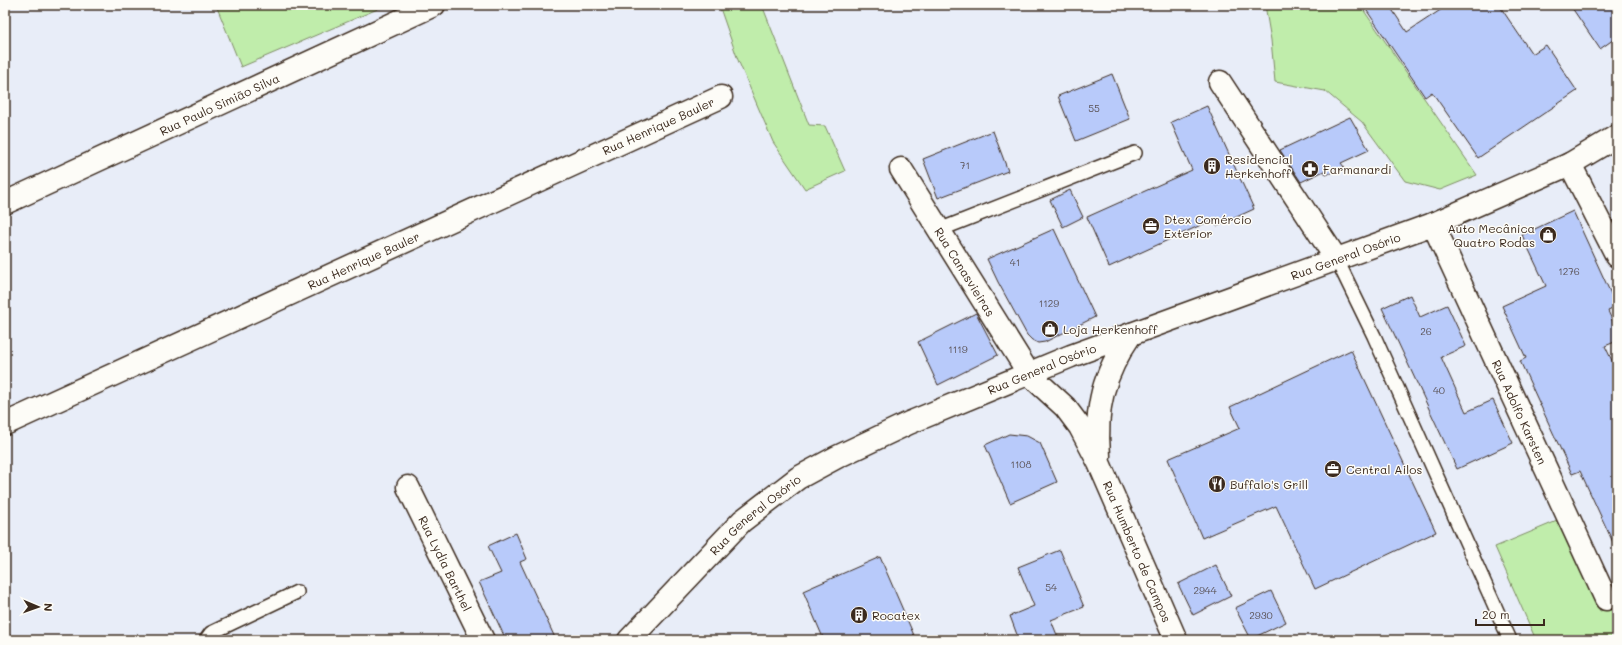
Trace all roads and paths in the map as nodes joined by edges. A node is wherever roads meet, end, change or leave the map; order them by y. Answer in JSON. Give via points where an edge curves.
{"nodes":[{"id":1,"x":434,"y":5,"type":"edge"},
{"id":2,"x":1220,"y":82,"type":"dead end"},
{"id":3,"x":722,"y":97,"type":"dead end"},
{"id":4,"x":1617,"y":136,"type":"edge"},
{"id":5,"x":1135,"y":153,"type":"dead end"},
{"id":6,"x":1570,"y":164,"type":"junction"},
{"id":7,"x":900,"y":169,"type":"dead end"},
{"id":8,"x":5,"y":203,"type":"edge"},
{"id":9,"x":1433,"y":224,"type":"junction"},
{"id":10,"x":939,"y":230,"type":"junction"},
{"id":11,"x":1617,"y":256,"type":"edge"},
{"id":12,"x":1337,"y":260,"type":"junction"},
{"id":13,"x":1131,"y":334,"type":"junction"},
{"id":14,"x":1029,"y":374,"type":"junction"},
{"id":15,"x":5,"y":424,"type":"edge"},
{"id":16,"x":1099,"y":463,"type":"junction"},
{"id":17,"x":408,"y":487,"type":"dead end"},
{"id":18,"x":297,"y":592,"type":"dead end"},
{"id":19,"x":1606,"y":599,"type":"dead end"},
{"id":20,"x":206,"y":640,"type":"edge"},
{"id":21,"x":483,"y":640,"type":"edge"},
{"id":22,"x":629,"y":640,"type":"edge"},
{"id":23,"x":1176,"y":640,"type":"edge"},
{"id":24,"x":1510,"y":640,"type":"edge"}],
"edges":[{"from":1,"to":8,"type":"street","name":"Rua Paulo Simião Silva"},
{"from":2,"to":12,"type":"street"},
{"from":3,"to":15,"type":"street","name":"Rua Henrique Bauler"},
{"from":4,"to":6,"type":"street","name":"Rua General Osório"},
{"from":5,"to":10,"type":"lane"},
{"from":6,"to":9,"type":"street","name":"Rua General Osório"},
{"from":6,"to":11,"type":"street"},
{"from":7,"to":10,"type":"street","name":"Rua Canasvieiras"},
{"from":9,"to":12,"type":"street","name":"Rua General Osório"},
{"from":9,"to":19,"type":"street","name":"Rua Adolfo Karsten"},
{"from":10,"to":14,"type":"street","name":"Rua Canasvieiras"},
{"from":12,"to":13,"type":"street","name":"Rua General Osório"},
{"from":12,"to":24,"type":"lane","via":[[1374,336]]},
{"from":13,"to":14,"type":"street","name":"Rua General Osório"},
{"from":13,"to":16,"type":"street","name":"Rua Humberto de Campos","via":[[1121,349],[1101,394],[1097,414]]},
{"from":14,"to":16,"type":"street","name":"Rua Humberto de Campos","via":[[1065,408],[1080,427]]},
{"from":14,"to":22,"type":"street","name":"Rua General Osório","via":[[910,423],[798,478],[742,521]]},
{"from":16,"to":23,"type":"street","name":"Rua Humberto de Campos"},
{"from":17,"to":21,"type":"street","name":"Rua Lydia Barthel"},
{"from":18,"to":20,"type":"lane","via":[[211,634]]}]}
